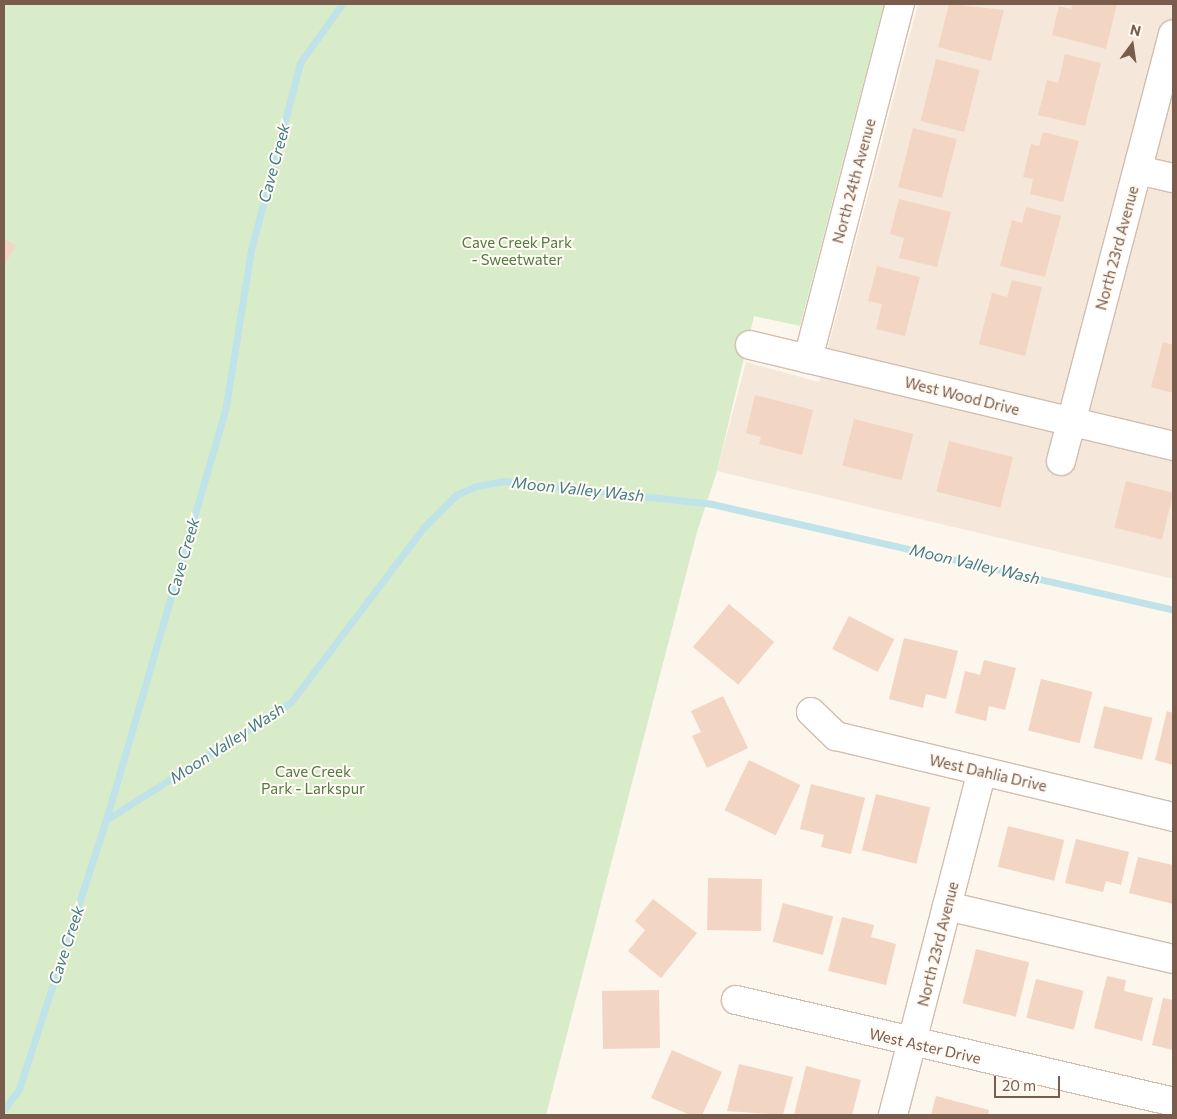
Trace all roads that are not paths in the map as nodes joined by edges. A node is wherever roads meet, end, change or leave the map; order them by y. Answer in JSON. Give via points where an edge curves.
{"nodes":[{"id":1,"x":900,"y":4,"type":"edge"},
{"id":2,"x":1173,"y":34,"type":"edge"},
{"id":3,"x":1138,"y":170,"type":"junction"},
{"id":4,"x":1173,"y":178,"type":"edge"},
{"id":5,"x":750,"y":345,"type":"dead end"},
{"id":6,"x":808,"y":358,"type":"junction"},
{"id":7,"x":1070,"y":422,"type":"junction"},
{"id":8,"x":1173,"y":446,"type":"edge"},
{"id":9,"x":1061,"y":461,"type":"dead end"},
{"id":10,"x":811,"y":712,"type":"dead end"},
{"id":11,"x":982,"y":772,"type":"junction"},
{"id":12,"x":1173,"y":817,"type":"edge"},
{"id":13,"x":947,"y":906,"type":"junction"},
{"id":14,"x":1173,"y":960,"type":"edge"},
{"id":15,"x":736,"y":1000,"type":"dead end"},
{"id":16,"x":912,"y":1042,"type":"junction"},
{"id":17,"x":1173,"y":1102,"type":"edge"},
{"id":18,"x":893,"y":1115,"type":"edge"}],
"edges":[{"from":1,"to":6,"type":"street","name":"North 24th Avenue"},
{"from":2,"to":3,"type":"street","name":"North 23rd Avenue"},
{"from":3,"to":4,"type":"street"},
{"from":3,"to":7,"type":"street","name":"North 23rd Avenue"},
{"from":5,"to":6,"type":"street","name":"West Wood Drive"},
{"from":6,"to":7,"type":"street","name":"West Wood Drive"},
{"from":7,"to":8,"type":"street","name":"West Wood Drive"},
{"from":7,"to":9,"type":"street","name":"North 23rd Avenue"},
{"from":10,"to":11,"type":"street","name":"West Dahlia Drive","via":[[836,736]]},
{"from":11,"to":12,"type":"street","name":"West Dahlia Drive"},
{"from":11,"to":13,"type":"street","name":"North 23rd Avenue"},
{"from":13,"to":14,"type":"street"},
{"from":13,"to":16,"type":"street","name":"North 23rd Avenue"},
{"from":15,"to":16,"type":"street","name":"West Aster Drive"},
{"from":16,"to":17,"type":"street","name":"West Aster Drive"},
{"from":16,"to":18,"type":"street","name":"North 23rd Avenue"}]}
